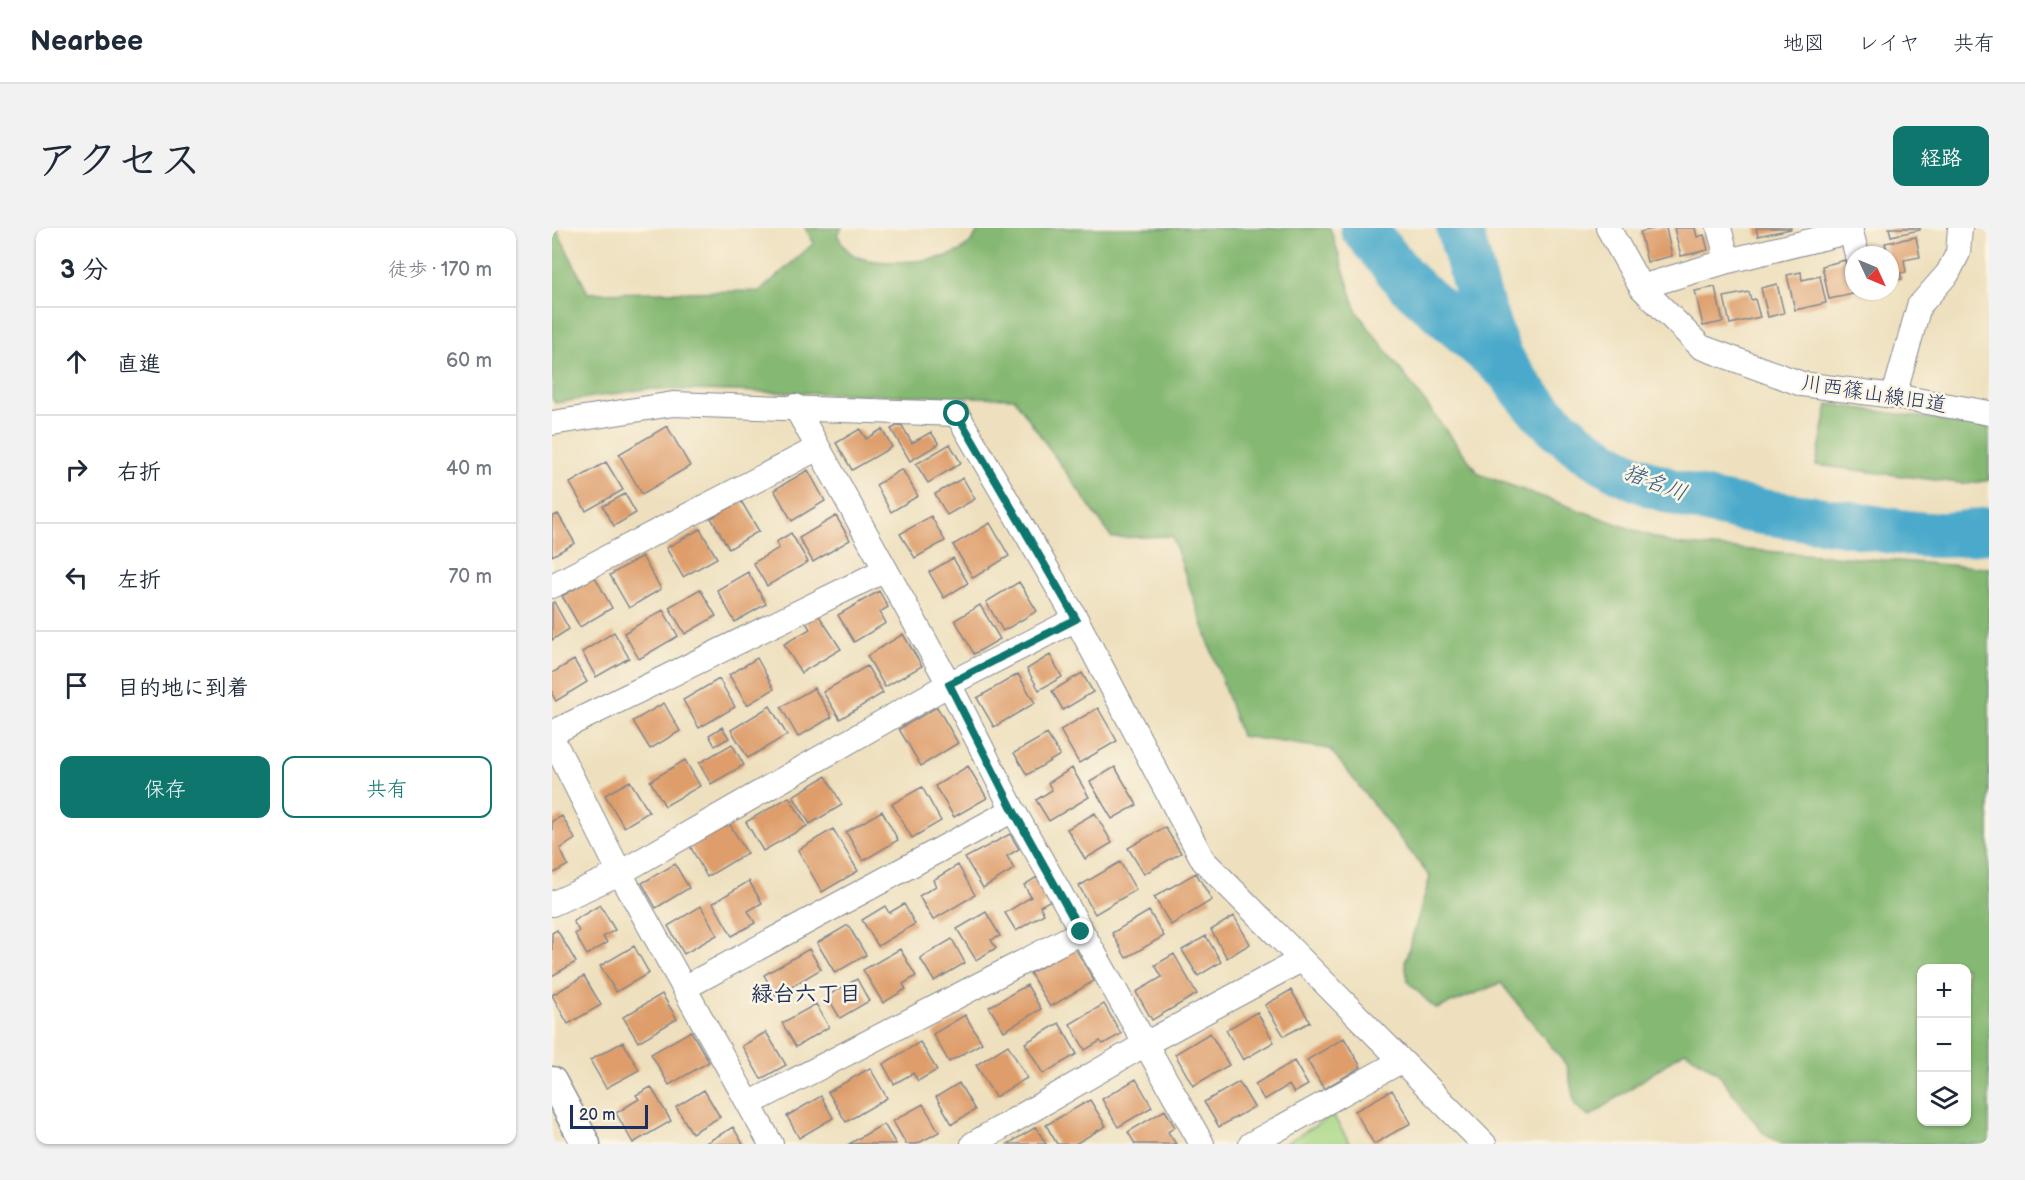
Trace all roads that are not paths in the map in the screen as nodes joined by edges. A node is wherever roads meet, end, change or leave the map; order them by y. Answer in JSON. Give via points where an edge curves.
{"nodes":[{"id":1,"x":1608,"y":228,"type":"edge"},
{"id":2,"x":1719,"y":228,"type":"edge"},
{"id":3,"x":1960,"y":228,"type":"edge"},
{"id":4,"x":1850,"y":230,"type":"edge"},
{"id":5,"x":1854,"y":246,"type":"edge"},
{"id":6,"x":1728,"y":261,"type":"junction"},
{"id":7,"x":1641,"y":287,"type":"junction"},
{"id":8,"x":1894,"y":396,"type":"junction"},
{"id":9,"x":795,"y":406,"type":"junction"},
{"id":10,"x":1989,"y":412,"type":"edge"},
{"id":11,"x":552,"y":423,"type":"edge"},
{"id":12,"x":818,"y":448,"type":"junction"},
{"id":13,"x":885,"y":570,"type":"junction"},
{"id":14,"x":552,"y":586,"type":"edge"},
{"id":15,"x":1076,"y":619,"type":"junction"},
{"id":16,"x":949,"y":684,"type":"junction"},
{"id":17,"x":552,"y":734,"type":"edge"},
{"id":18,"x":552,"y":738,"type":"edge"},
{"id":19,"x":1013,"y":810,"type":"junction"},
{"id":20,"x":620,"y":873,"type":"junction"},
{"id":21,"x":552,"y":904,"type":"edge"},
{"id":22,"x":1081,"y":932,"type":"junction"},
{"id":23,"x":1301,"y":960,"type":"junction"},
{"id":24,"x":686,"y":987,"type":"junction"},
{"id":25,"x":1147,"y":1043,"type":"junction"},
{"id":26,"x":1401,"y":1061,"type":"junction"},
{"id":27,"x":552,"y":1081,"type":"edge"},
{"id":28,"x":749,"y":1104,"type":"junction"},
{"id":29,"x":586,"y":1144,"type":"edge"},
{"id":30,"x":771,"y":1144,"type":"edge"},
{"id":31,"x":973,"y":1144,"type":"edge"},
{"id":32,"x":1202,"y":1144,"type":"edge"},
{"id":33,"x":1251,"y":1144,"type":"edge"},
{"id":34,"x":1484,"y":1144,"type":"edge"}],
"edges":[{"from":1,"to":7,"type":"street","name":"川西篠山線旧道"},
{"from":2,"to":6,"type":"street"},
{"from":3,"to":8,"type":"street","via":[[1958,253],[1948,273],[1919,306]]},
{"from":4,"to":5,"type":"street"},
{"from":4,"to":6,"type":"street"},
{"from":6,"to":7,"type":"street"},
{"from":7,"to":8,"type":"street","name":"川西篠山線旧道","via":[[1701,347],[1802,384]]},
{"from":8,"to":10,"type":"street","name":"川西篠山線旧道"},
{"from":9,"to":11,"type":"street","via":[[673,404]]},
{"from":9,"to":12,"type":"street"},
{"from":9,"to":15,"type":"street","via":[[957,414]]},
{"from":12,"to":13,"type":"street"},
{"from":12,"to":14,"type":"street"},
{"from":13,"to":16,"type":"street"},
{"from":13,"to":17,"type":"street"},
{"from":15,"to":16,"type":"street"},
{"from":15,"to":23,"type":"street","via":[[1203,860]]},
{"from":16,"to":19,"type":"street"},
{"from":16,"to":20,"type":"street"},
{"from":18,"to":20,"type":"street"},
{"from":19,"to":22,"type":"street"},
{"from":19,"to":24,"type":"street"},
{"from":20,"to":21,"type":"street"},
{"from":20,"to":24,"type":"street"},
{"from":22,"to":25,"type":"street"},
{"from":22,"to":28,"type":"street"},
{"from":23,"to":25,"type":"street"},
{"from":23,"to":26,"type":"street"},
{"from":24,"to":28,"type":"street"},
{"from":25,"to":31,"type":"street"},
{"from":25,"to":32,"type":"street"},
{"from":26,"to":33,"type":"street"},
{"from":26,"to":34,"type":"street"},
{"from":27,"to":29,"type":"street"},
{"from":28,"to":30,"type":"street"}]}
